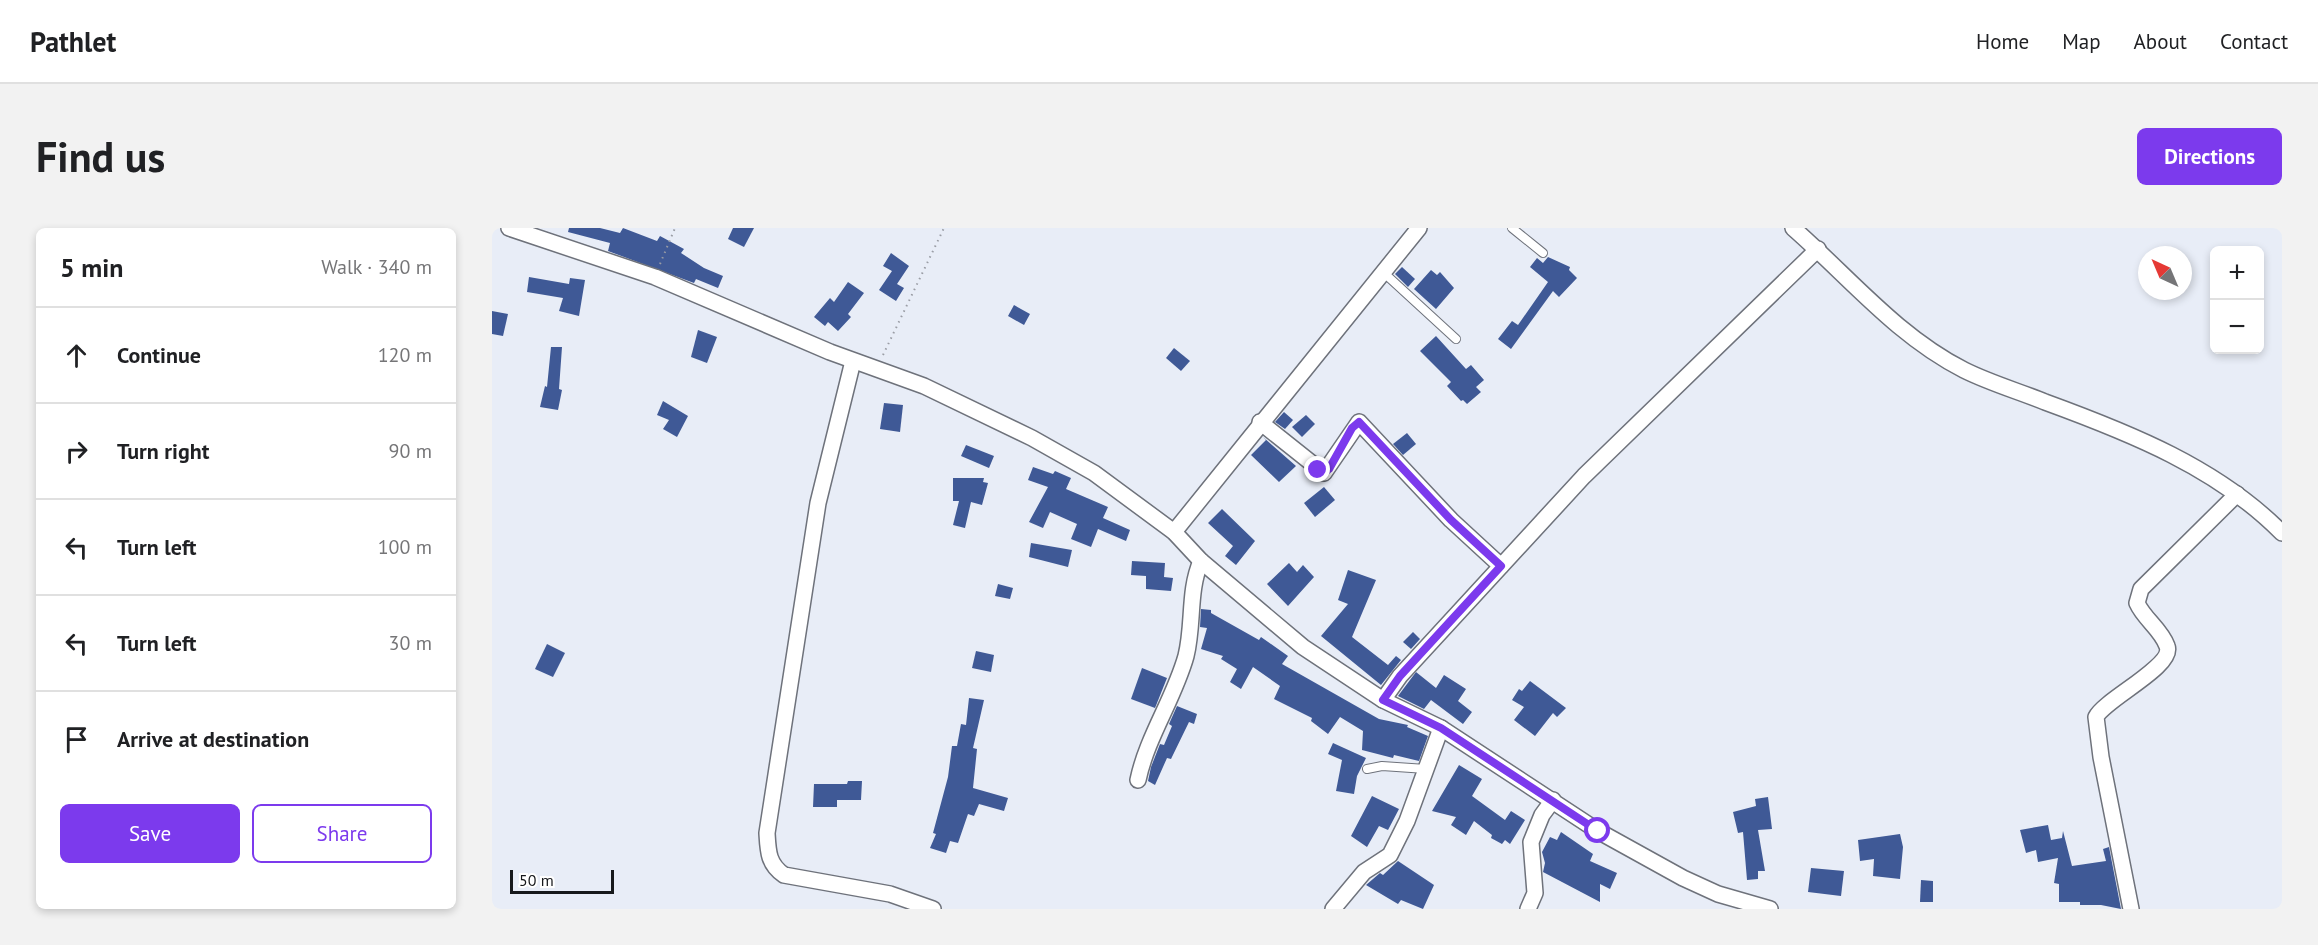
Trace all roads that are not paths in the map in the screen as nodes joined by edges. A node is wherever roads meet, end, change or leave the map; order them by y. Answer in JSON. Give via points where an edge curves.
{"nodes":[{"id":1,"x":509,"y":228,"type":"edge"},
{"id":2,"x":1419,"y":228,"type":"edge"},
{"id":3,"x":1512,"y":228,"type":"edge"},
{"id":4,"x":1793,"y":228,"type":"edge"},
{"id":5,"x":1818,"y":249,"type":"junction"},
{"id":6,"x":1543,"y":253,"type":"dead end"},
{"id":7,"x":1383,"y":272,"type":"junction"},
{"id":8,"x":1456,"y":339,"type":"dead end"},
{"id":9,"x":853,"y":361,"type":"junction"},
{"id":10,"x":1260,"y":422,"type":"junction"},
{"id":11,"x":2237,"y":494,"type":"junction"},
{"id":12,"x":1174,"y":532,"type":"junction"},
{"id":13,"x":2282,"y":533,"type":"edge"},
{"id":14,"x":1201,"y":561,"type":"junction"},
{"id":15,"x":1501,"y":566,"type":"junction"},
{"id":16,"x":1383,"y":700,"type":"junction"},
{"id":17,"x":1441,"y":728,"type":"junction"},
{"id":18,"x":1367,"y":769,"type":"dead end"},
{"id":19,"x":1426,"y":770,"type":"junction"},
{"id":20,"x":1138,"y":780,"type":"dead end"},
{"id":21,"x":1553,"y":800,"type":"junction"},
{"id":22,"x":933,"y":909,"type":"edge"},
{"id":23,"x":1333,"y":909,"type":"edge"},
{"id":24,"x":1528,"y":909,"type":"edge"},
{"id":25,"x":1770,"y":909,"type":"edge"},
{"id":26,"x":2131,"y":909,"type":"edge"}],
"edges":[{"from":1,"to":9,"type":"street","via":[[655,277]]},
{"from":2,"to":7,"type":"street"},
{"from":3,"to":6,"type":"lane"},
{"from":4,"to":5,"type":"street"},
{"from":5,"to":11,"type":"street","via":[[1885,316],[1936,354],[1965,370],[2140,440],[2186,462]]},
{"from":5,"to":15,"type":"street","via":[[1584,476]]},
{"from":7,"to":8,"type":"lane"},
{"from":7,"to":10,"type":"street"},
{"from":9,"to":12,"type":"street","via":[[924,386],[1032,438],[1094,473]]},
{"from":9,"to":22,"type":"street","via":[[818,503],[767,832],[768,854],[774,868],[784,875],[890,894]]},
{"from":10,"to":12,"type":"street"},
{"from":10,"to":15,"type":"street","via":[[1324,473],[1359,422],[1451,520]]},
{"from":11,"to":13,"type":"street"},
{"from":11,"to":26,"type":"street","via":[[2141,589],[2137,603],[2167,645],[2166,655],[2157,667],[2096,717]]},
{"from":12,"to":14,"type":"street"},
{"from":14,"to":16,"type":"street","via":[[1303,647]]},
{"from":14,"to":20,"type":"street","via":[[1194,577],[1184,664],[1142,760]]},
{"from":15,"to":16,"type":"street","via":[[1400,676]]},
{"from":16,"to":17,"type":"street"},
{"from":17,"to":19,"type":"street"},
{"from":17,"to":21,"type":"street"},
{"from":18,"to":19,"type":"lane","via":[[1382,766]]},
{"from":19,"to":23,"type":"street","via":[[1390,855],[1364,872]]},
{"from":21,"to":24,"type":"street","via":[[1531,842],[1536,893]]},
{"from":21,"to":25,"type":"street","via":[[1598,831],[1683,878],[1718,894]]}]}
